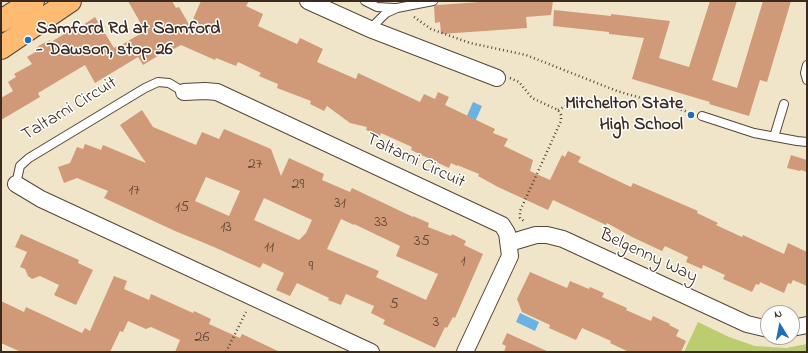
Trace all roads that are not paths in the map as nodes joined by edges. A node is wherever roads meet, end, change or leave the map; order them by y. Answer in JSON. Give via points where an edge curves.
{"nodes":[{"id":1,"x":33,"y":1,"type":"edge"},
{"id":2,"x":70,"y":1,"type":"edge"},
{"id":3,"x":308,"y":1,"type":"edge"},
{"id":4,"x":365,"y":1,"type":"edge"},
{"id":5,"x":433,"y":1,"type":"edge"},
{"id":6,"x":400,"y":7,"type":"junction"},
{"id":7,"x":1,"y":21,"type":"edge"},
{"id":8,"x":370,"y":29,"type":"junction"},
{"id":9,"x":1,"y":48,"type":"edge"},
{"id":10,"x":807,"y":64,"type":"edge"},
{"id":11,"x":497,"y":78,"type":"road end"},
{"id":12,"x":807,"y":80,"type":"edge"},
{"id":13,"x":184,"y":92,"type":"joint"},
{"id":14,"x":784,"y":104,"type":"dead end"},
{"id":15,"x":702,"y":116,"type":"road end"},
{"id":16,"x":774,"y":137,"type":"junction"},
{"id":17,"x":807,"y":141,"type":"edge"},
{"id":18,"x":16,"y":184,"type":"joint"},
{"id":19,"x":509,"y":243,"type":"junction"},
{"id":20,"x":760,"y":327,"type":"edge"},
{"id":21,"x":371,"y":352,"type":"edge"},
{"id":22,"x":465,"y":352,"type":"edge"}],
"edges":[{"from":1,"to":7,"type":"main road"},
{"from":2,"to":9,"type":"main road"},
{"from":3,"to":8,"type":"street"},
{"from":4,"to":6,"type":"lane","via":[[377,7]]},
{"from":5,"to":6,"type":"lane"},
{"from":6,"to":8,"type":"lane","via":[[386,13]]},
{"from":8,"to":11,"type":"street"},
{"from":10,"to":12,"type":"lane"},
{"from":13,"to":18,"type":"lane","name":"Taltarni Circuit","via":[[169,83],[158,82],[144,88],[29,158],[20,166]]},
{"from":13,"to":19,"type":"street","name":"Taltarni Circuit","via":[[217,92],[502,225]]},
{"from":14,"to":16,"type":"lane"},
{"from":15,"to":16,"type":"lane"},
{"from":16,"to":17,"type":"lane"},
{"from":18,"to":21,"type":"street","name":"Taltarni Circuit","via":[[41,199]]},
{"from":19,"to":20,"type":"street","name":"Belgenny Way","via":[[547,235],[563,239],[747,324]]},
{"from":19,"to":22,"type":"street","name":"Taltarni Circuit","via":[[510,256]]}]}
